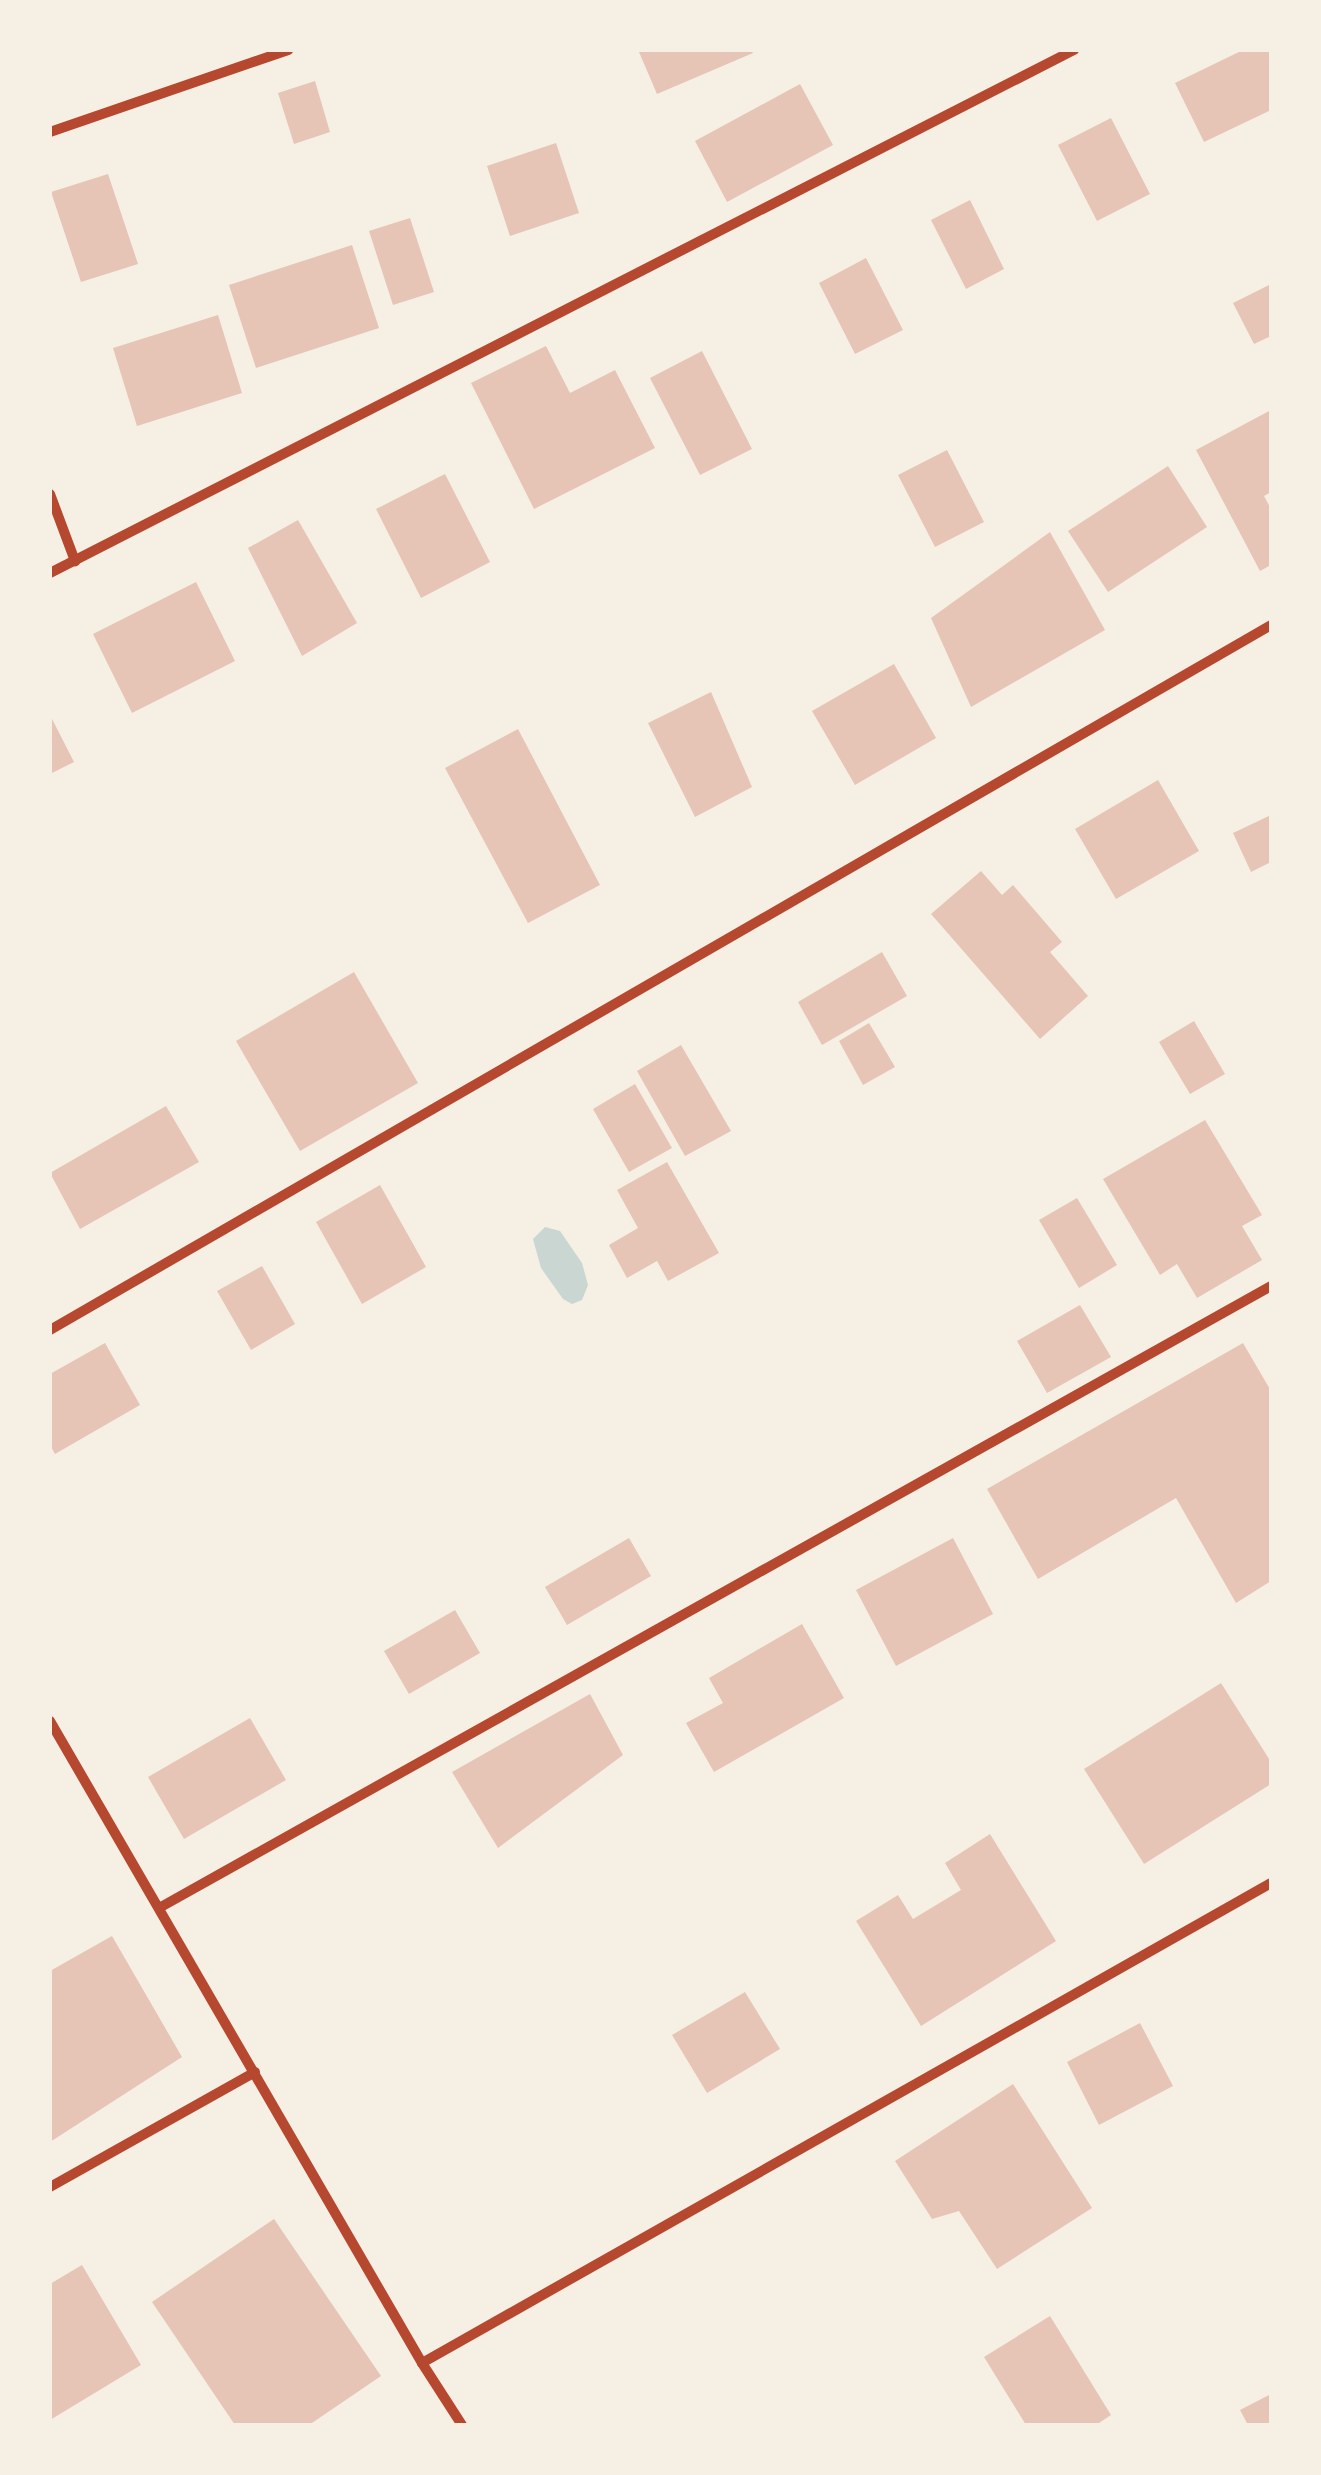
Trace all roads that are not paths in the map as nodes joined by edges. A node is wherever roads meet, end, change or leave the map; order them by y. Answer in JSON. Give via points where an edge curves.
{"nodes":[{"id":1,"x":288,"y":50,"type":"edge"},
{"id":2,"x":1074,"y":50,"type":"edge"},
{"id":3,"x":50,"y":132,"type":"edge"},
{"id":4,"x":50,"y":494,"type":"edge"},
{"id":5,"x":75,"y":561,"type":"junction"},
{"id":6,"x":50,"y":573,"type":"edge"},
{"id":7,"x":1271,"y":625,"type":"edge"},
{"id":8,"x":1271,"y":1286,"type":"edge"},
{"id":9,"x":50,"y":1330,"type":"edge"},
{"id":10,"x":50,"y":1720,"type":"edge"},
{"id":11,"x":1271,"y":1883,"type":"edge"},
{"id":12,"x":159,"y":1908,"type":"junction"},
{"id":13,"x":254,"y":2072,"type":"junction"},
{"id":14,"x":50,"y":2187,"type":"edge"},
{"id":15,"x":422,"y":2363,"type":"junction"},
{"id":16,"x":462,"y":2425,"type":"edge"}],
"edges":[{"from":1,"to":3,"type":"street"},
{"from":2,"to":5,"type":"street"},
{"from":4,"to":5,"type":"street"},
{"from":5,"to":6,"type":"street"},
{"from":7,"to":9,"type":"street"},
{"from":8,"to":12,"type":"street"},
{"from":10,"to":12,"type":"street"},
{"from":11,"to":15,"type":"street"},
{"from":12,"to":13,"type":"street"},
{"from":13,"to":14,"type":"street"},
{"from":13,"to":15,"type":"street"},
{"from":15,"to":16,"type":"street"}]}
